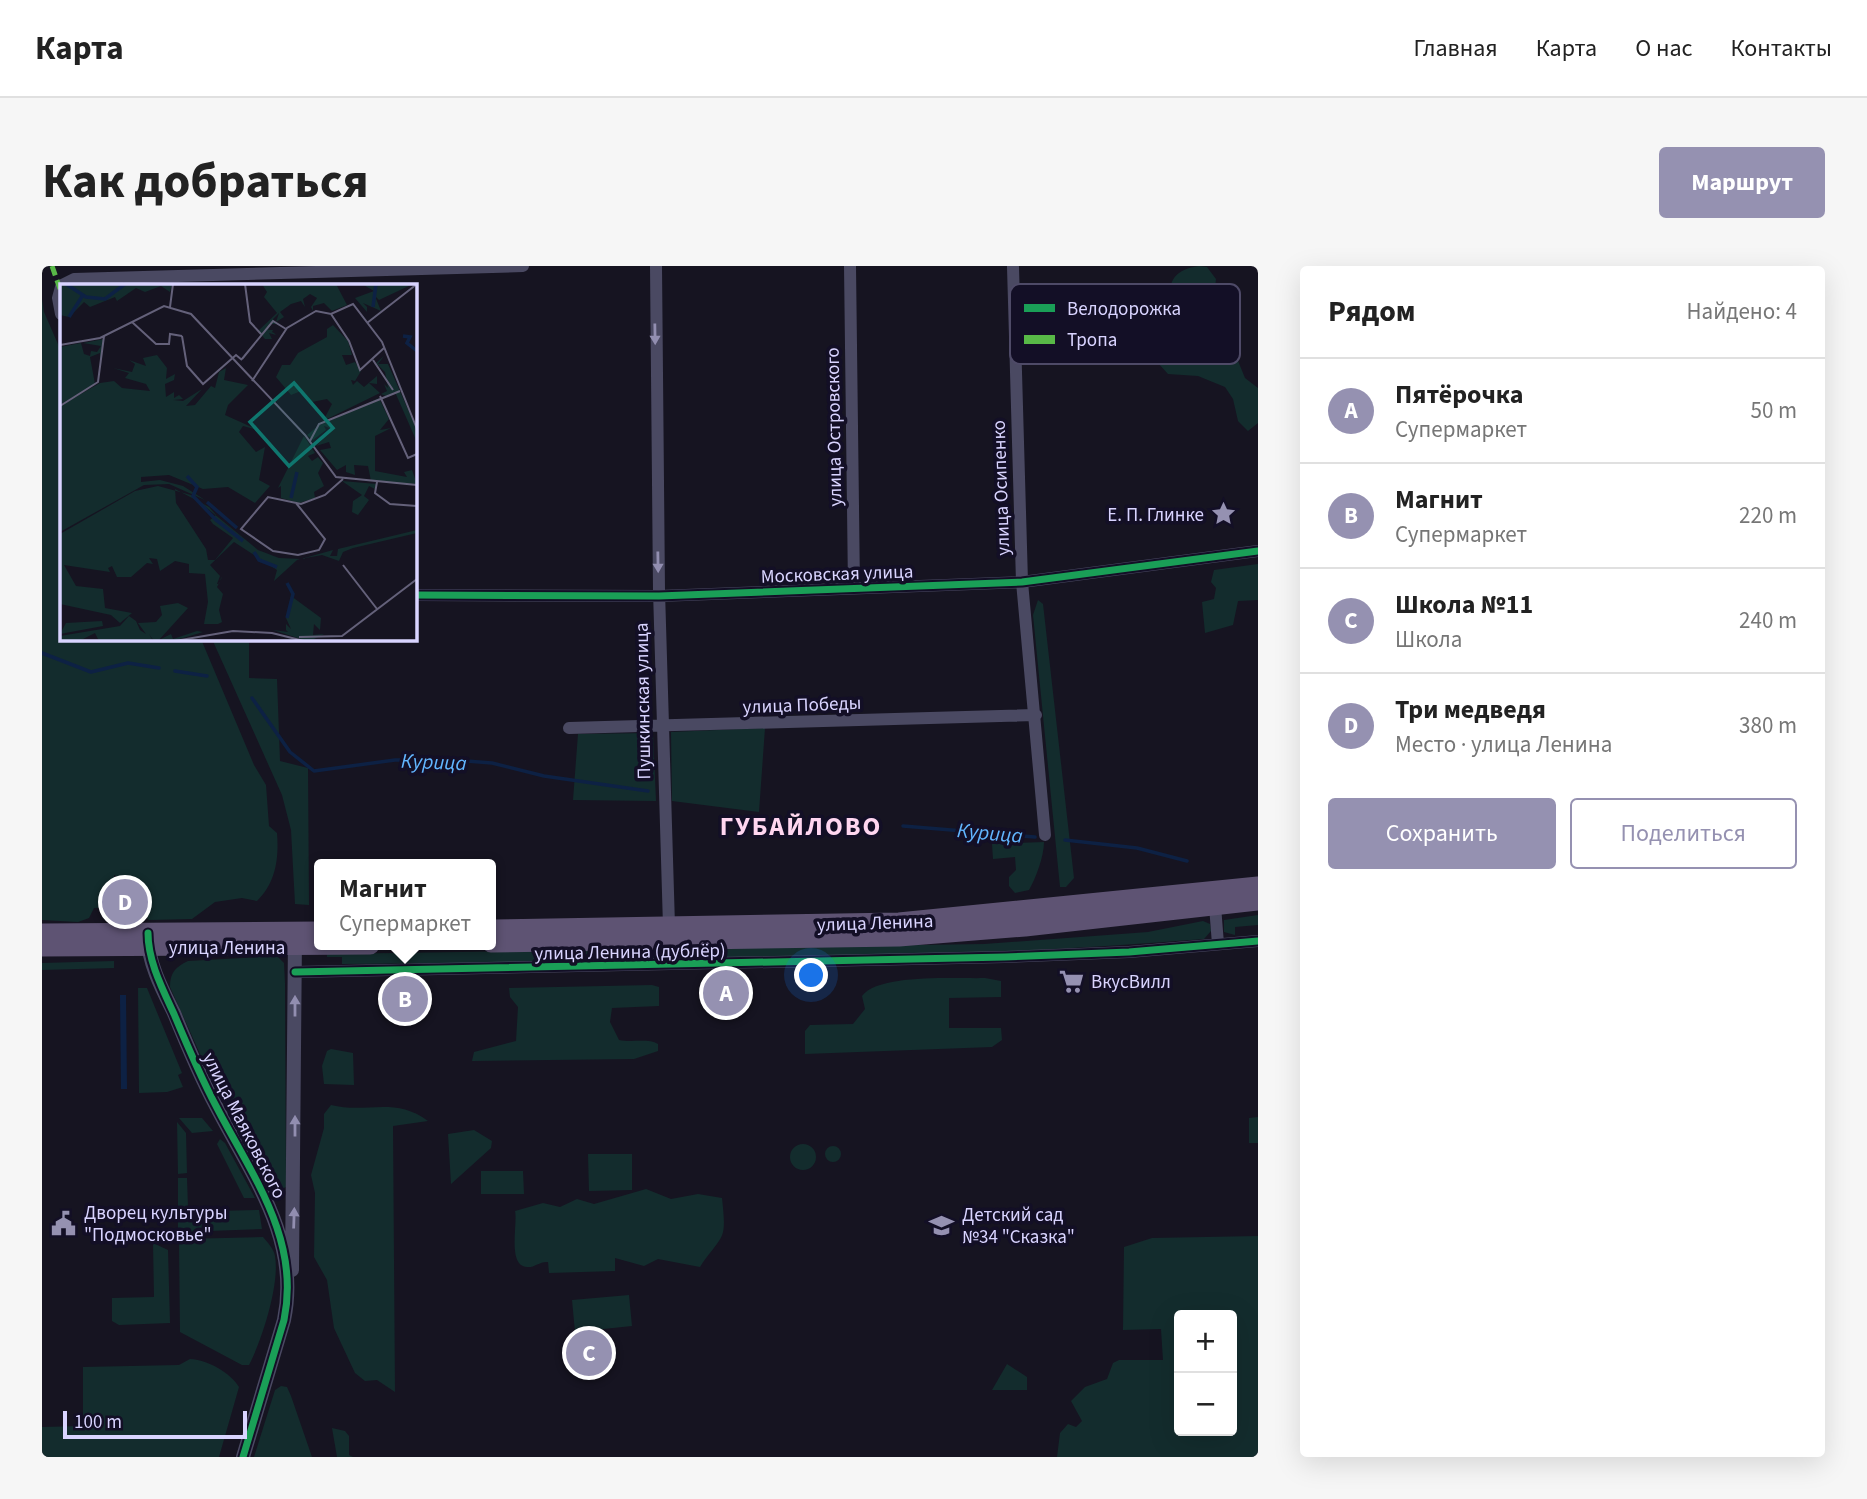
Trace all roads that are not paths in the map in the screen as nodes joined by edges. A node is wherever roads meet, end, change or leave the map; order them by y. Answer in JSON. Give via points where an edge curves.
{"nodes":[{"id":1,"x":523,"y":266,"type":"edge"},
{"id":2,"x":656,"y":266,"type":"edge"},
{"id":3,"x":850,"y":266,"type":"edge"},
{"id":4,"x":1013,"y":266,"type":"edge"},
{"id":5,"x":366,"y":267,"type":"edge"},
{"id":6,"x":188,"y":271,"type":"edge"},
{"id":7,"x":307,"y":272,"type":"junction"},
{"id":8,"x":66,"y":284,"type":"edge"},
{"id":9,"x":306,"y":284,"type":"edge"},
{"id":10,"x":1014,"y":284,"type":"edge"},
{"id":11,"x":1016,"y":364,"type":"edge"},
{"id":12,"x":1258,"y":551,"type":"edge"},
{"id":13,"x":1022,"y":582,"type":"junction"},
{"id":14,"x":854,"y":588,"type":"junction"},
{"id":15,"x":416,"y":595,"type":"edge"},
{"id":16,"x":659,"y":596,"type":"junction"},
{"id":17,"x":1036,"y":715,"type":"junction"},
{"id":18,"x":662,"y":727,"type":"junction"},
{"id":19,"x":569,"y":728,"type":"dead end"},
{"id":20,"x":1045,"y":835,"type":"dead end"},
{"id":21,"x":1258,"y":886,"type":"edge"},
{"id":22,"x":1258,"y":901,"type":"edge"},
{"id":23,"x":1215,"y":906,"type":"junction"},
{"id":24,"x":669,"y":926,"type":"junction"},
{"id":25,"x":496,"y":929,"type":"edge"},
{"id":26,"x":42,"y":933,"type":"edge"},
{"id":27,"x":314,"y":933,"type":"edge"},
{"id":28,"x":295,"y":939,"type":"junction"},
{"id":29,"x":148,"y":940,"type":"junction"},
{"id":30,"x":314,"y":941,"type":"edge"},
{"id":31,"x":1258,"y":941,"type":"edge"},
{"id":32,"x":496,"y":943,"type":"edge"},
{"id":33,"x":1218,"y":944,"type":"junction"},
{"id":34,"x":42,"y":947,"type":"edge"},
{"id":35,"x":295,"y":971,"type":"junction"},
{"id":36,"x":295,"y":1187,"type":"junction"},
{"id":37,"x":265,"y":1192,"type":"junction"},
{"id":38,"x":289,"y":1299,"type":"junction"},
{"id":39,"x":243,"y":1457,"type":"edge"}],
"edges":[{"from":1,"to":5,"type":"street"},
{"from":2,"to":16,"type":"street","name":"Пушкинская улица","one_way":true},
{"from":3,"to":14,"type":"street","name":"улица Островского"},
{"from":4,"to":10,"type":"street","name":"улица Осипенко"},
{"from":5,"to":7,"type":"street"},
{"from":6,"to":7,"type":"street"},
{"from":6,"to":8,"type":"street","via":[[74,279]]},
{"from":7,"to":9,"type":"street"},
{"from":11,"to":13,"type":"street","name":"улица Осипенко"},
{"from":12,"to":13,"type":"street","name":"Московская улица"},
{"from":13,"to":14,"type":"street","name":"Московская улица"},
{"from":13,"to":17,"type":"street","name":"улица Осипенко"},
{"from":14,"to":16,"type":"street","name":"Московская улица"},
{"from":15,"to":16,"type":"street","name":"Московская улица"},
{"from":16,"to":18,"type":"street","name":"Пушкинская улица"},
{"from":17,"to":18,"type":"street","name":"улица Победы"},
{"from":17,"to":20,"type":"street","name":"улица Осипенко"},
{"from":18,"to":19,"type":"street","name":"улица Победы"},
{"from":18,"to":24,"type":"street","name":"Пушкинская улица"},
{"from":21,"to":24,"type":"main road","name":"улица Ленина","via":[[921,921]]},
{"from":22,"to":23,"type":"main road","name":"улица Ленина"},
{"from":23,"to":32,"type":"main road","name":"улица Ленина","via":[[899,937]]},
{"from":23,"to":33,"type":"street"},
{"from":24,"to":25,"type":"main road","name":"улица Ленина"},
{"from":26,"to":29,"type":"main road","name":"улица Ленина"},
{"from":27,"to":28,"type":"main road","name":"улица Ленина"},
{"from":28,"to":29,"type":"main road","name":"улица Ленина"},
{"from":28,"to":30,"type":"main road","name":"улица Ленина"},
{"from":28,"to":35,"type":"street"},
{"from":29,"to":34,"type":"main road","name":"улица Ленина"},
{"from":29,"to":37,"type":"street","name":"улица Маяковского","via":[[161,986],[203,1080]]},
{"from":31,"to":33,"type":"street","name":"улица Ленина (дублёр)"},
{"from":33,"to":35,"type":"street","name":"улица Ленина (дублёр)","via":[[1129,952],[810,963]]},
{"from":36,"to":35,"type":"street","one_way":true},
{"from":36,"to":37,"type":"street","via":[[285,1197]]},
{"from":38,"to":36,"type":"street","one_way":true},
{"from":37,"to":38,"type":"street","name":"улица Маяковского","via":[[286,1262]]},
{"from":38,"to":39,"type":"street","name":"улица Маяковского"}]}
